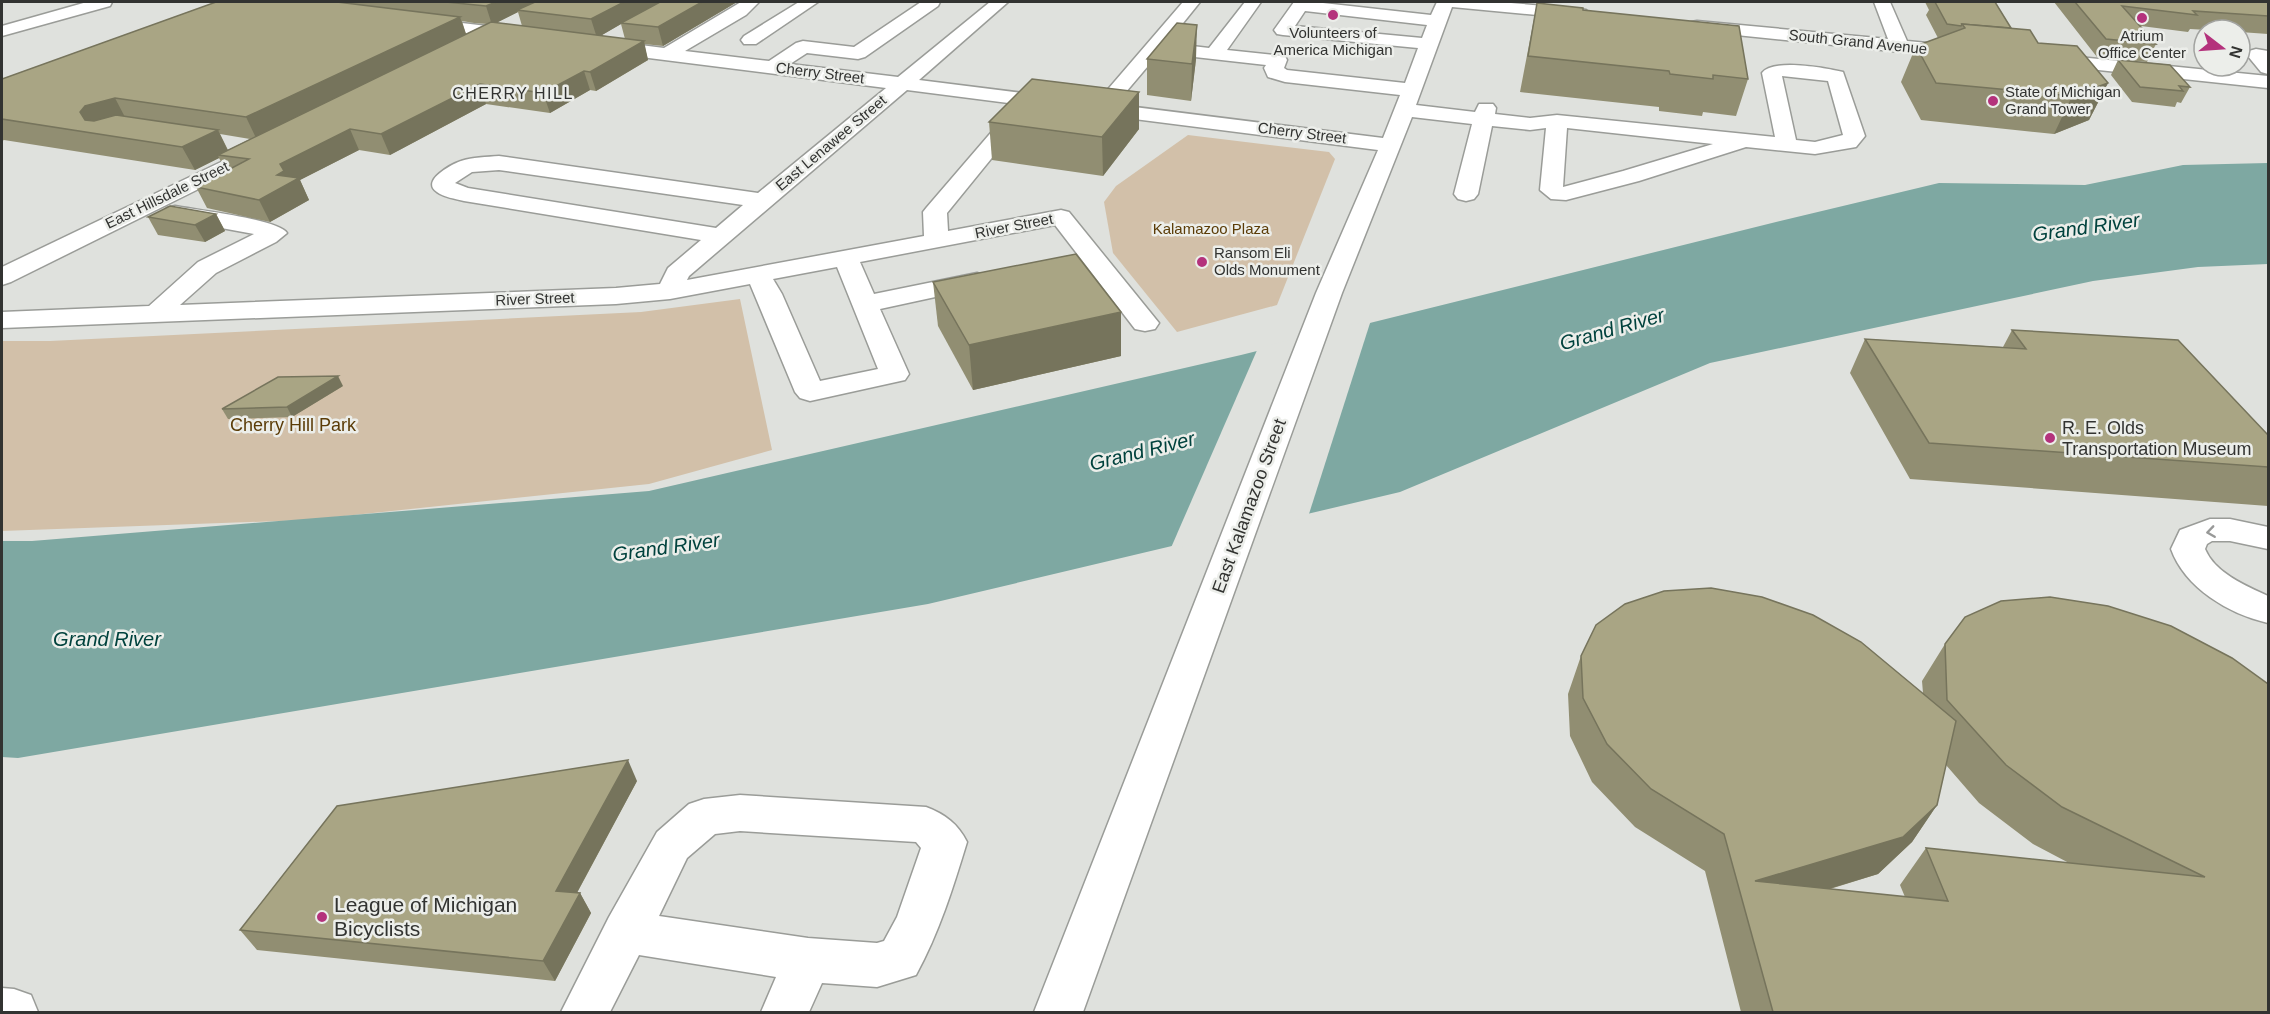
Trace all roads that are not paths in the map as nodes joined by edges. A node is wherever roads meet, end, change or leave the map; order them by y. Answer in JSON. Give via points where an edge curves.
{"nodes":[{"id":1,"x":47,"y":2,"type":"edge"},
{"id":2,"x":68,"y":2,"type":"edge"},
{"id":3,"x":104,"y":2,"type":"edge"},
{"id":4,"x":751,"y":2,"type":"edge"},
{"id":5,"x":810,"y":2,"type":"edge"},
{"id":6,"x":932,"y":2,"type":"edge"},
{"id":7,"x":1000,"y":2,"type":"edge"},
{"id":8,"x":1192,"y":2,"type":"edge"},
{"id":9,"x":1253,"y":2,"type":"edge"},
{"id":10,"x":1446,"y":2,"type":"edge"},
{"id":11,"x":1882,"y":2,"type":"edge"},
{"id":12,"x":1301,"y":3,"type":"edge"},
{"id":13,"x":1510,"y":4,"type":"edge"},
{"id":14,"x":2,"y":15,"type":"edge"},
{"id":15,"x":1601,"y":16,"type":"edge"},
{"id":16,"x":525,"y":17,"type":"edge"},
{"id":17,"x":398,"y":20,"type":"edge"},
{"id":18,"x":1438,"y":21,"type":"junction"},
{"id":19,"x":2,"y":22,"type":"edge"},
{"id":20,"x":1681,"y":24,"type":"edge"},
{"id":21,"x":2,"y":31,"type":"edge"},
{"id":22,"x":627,"y":31,"type":"edge"},
{"id":23,"x":494,"y":32,"type":"junction"},
{"id":24,"x":1796,"y":36,"type":"junction"},
{"id":25,"x":543,"y":38,"type":"edge"},
{"id":26,"x":1826,"y":39,"type":"junction"},
{"id":27,"x":750,"y":40,"type":"dead end"},
{"id":28,"x":1290,"y":42,"type":"dead end"},
{"id":29,"x":1429,"y":44,"type":"junction"},
{"id":30,"x":1899,"y":46,"type":"junction"},
{"id":31,"x":1154,"y":47,"type":"junction"},
{"id":32,"x":465,"y":48,"type":"edge"},
{"id":33,"x":667,"y":54,"type":"junction"},
{"id":34,"x":1214,"y":54,"type":"junction"},
{"id":35,"x":1983,"y":54,"type":"edge"},
{"id":36,"x":2268,"y":56,"type":"edge"},
{"id":37,"x":2031,"y":58,"type":"edge"},
{"id":38,"x":1278,"y":60,"type":"junction"},
{"id":39,"x":1805,"y":64,"type":"junction"},
{"id":40,"x":773,"y":67,"type":"junction"},
{"id":41,"x":1834,"y":68,"type":"junction"},
{"id":42,"x":2268,"y":68,"type":"edge"},
{"id":43,"x":2268,"y":82,"type":"edge"},
{"id":44,"x":902,"y":83,"type":"junction"},
{"id":45,"x":1113,"y":95,"type":"edge"},
{"id":46,"x":1032,"y":99,"type":"junction"},
{"id":47,"x":1408,"y":99,"type":"junction"},
{"id":48,"x":1484,"y":114,"type":"junction"},
{"id":49,"x":1557,"y":121,"type":"junction"},
{"id":50,"x":1628,"y":129,"type":"junction"},
{"id":51,"x":282,"y":138,"type":"edge"},
{"id":52,"x":1742,"y":142,"type":"junction"},
{"id":53,"x":222,"y":143,"type":"dead end"},
{"id":54,"x":1391,"y":145,"type":"junction"},
{"id":55,"x":1787,"y":146,"type":"junction"},
{"id":56,"x":260,"y":149,"type":"junction"},
{"id":57,"x":1631,"y":176,"type":"junction"},
{"id":58,"x":1466,"y":194,"type":"dead end"},
{"id":59,"x":762,"y":201,"type":"junction"},
{"id":60,"x":143,"y":207,"type":"junction"},
{"id":61,"x":721,"y":236,"type":"junction"},
{"id":62,"x":936,"y":241,"type":"junction"},
{"id":63,"x":1092,"y":256,"type":"junction"},
{"id":64,"x":846,"y":258,"type":"junction"},
{"id":65,"x":1065,"y":263,"type":"edge"},
{"id":66,"x":758,"y":275,"type":"junction"},
{"id":67,"x":2,"y":277,"type":"edge"},
{"id":68,"x":995,"y":278,"type":"edge"},
{"id":69,"x":670,"y":291,"type":"junction"},
{"id":70,"x":865,"y":304,"type":"junction"},
{"id":71,"x":156,"y":314,"type":"junction"},
{"id":72,"x":2,"y":320,"type":"edge"},
{"id":73,"x":1145,"y":323,"type":"dead end"},
{"id":74,"x":2268,"y":538,"type":"edge"},
{"id":75,"x":2268,"y":610,"type":"edge"},
{"id":76,"x":625,"y":932,"type":"junction"},
{"id":77,"x":808,"y":960,"type":"junction"},
{"id":78,"x":2,"y":1011,"type":"edge"},
{"id":79,"x":14,"y":1012,"type":"edge"},
{"id":80,"x":585,"y":1012,"type":"edge"},
{"id":81,"x":785,"y":1012,"type":"edge"},
{"id":82,"x":1058,"y":1012,"type":"edge"}],
"edges":[{"from":1,"to":14,"type":"main road"},
{"from":2,"to":19,"type":"main road"},
{"from":3,"to":21,"type":"main road"},
{"from":4,"to":33,"type":"main road"},
{"from":5,"to":27,"type":"main road"},
{"from":6,"to":40,"type":"main road","via":[[858,53],[803,47]]},
{"from":7,"to":44,"type":"main road","name":"East Lenawee Street"},
{"from":8,"to":31,"type":"main road"},
{"from":9,"to":34,"type":"main road"},
{"from":10,"to":13,"type":"main road"},
{"from":10,"to":18,"type":"main road","name":"East Kalamazoo Street"},
{"from":11,"to":30,"type":"main road"},
{"from":12,"to":18,"type":"main road"},
{"from":12,"to":29,"type":"main road","via":[[1283,30]]},
{"from":13,"to":15,"type":"main road"},
{"from":16,"to":23,"type":"main road"},
{"from":17,"to":23,"type":"main road"},
{"from":18,"to":29,"type":"main road","name":"East Kalamazoo Street"},
{"from":20,"to":24,"type":"main road","name":"South Grand Avenue"},
{"from":22,"to":33,"type":"main road","name":"Cherry Street","via":[[595,45]]},
{"from":23,"to":25,"type":"main road"},
{"from":23,"to":32,"type":"main road"},
{"from":24,"to":26,"type":"main road","name":"South Grand Avenue"},
{"from":24,"to":39,"type":"main road"},
{"from":26,"to":30,"type":"main road","name":"South Grand Avenue"},
{"from":26,"to":41,"type":"main road"},
{"from":28,"to":38,"type":"main road"},
{"from":29,"to":47,"type":"main road","name":"East Kalamazoo Street"},
{"from":30,"to":35,"type":"main road","name":"South Grand Avenue"},
{"from":31,"to":34,"type":"main road"},
{"from":31,"to":45,"type":"main road"},
{"from":33,"to":40,"type":"main road","name":"Cherry Street"},
{"from":34,"to":38,"type":"main road"},
{"from":36,"to":42,"type":"main road","via":[[2256,55]]},
{"from":37,"to":43,"type":"main road"},
{"from":38,"to":47,"type":"main road","via":[[1275,73],[1351,63]]},
{"from":39,"to":41,"type":"main road"},
{"from":39,"to":55,"type":"main road","via":[[1772,73]]},
{"from":40,"to":44,"type":"main road","name":"Cherry Street"},
{"from":41,"to":55,"type":"main road","via":[[1852,140],[1815,148]]},
{"from":44,"to":46,"type":"main road","name":"Cherry Street"},
{"from":44,"to":59,"type":"main road","name":"East Lenawee Street"},
{"from":46,"to":54,"type":"main road","name":"Cherry Street"},
{"from":46,"to":62,"type":"main road","via":[[935,212]]},
{"from":47,"to":48,"type":"main road"},
{"from":47,"to":54,"type":"main road","name":"East Kalamazoo Street"},
{"from":48,"to":49,"type":"main road","via":[[1530,124]]},
{"from":48,"to":58,"type":"main road"},
{"from":49,"to":50,"type":"main road"},
{"from":49,"to":57,"type":"main road","via":[[1553,193]]},
{"from":50,"to":52,"type":"main road"},
{"from":50,"to":57,"type":"main road"},
{"from":51,"to":56,"type":"main road","name":"East Hillsdale Street"},
{"from":52,"to":55,"type":"main road"},
{"from":52,"to":57,"type":"main road"},
{"from":53,"to":56,"type":"main road"},
{"from":54,"to":82,"type":"main road","name":"East Kalamazoo Street","via":[[1329,293]]},
{"from":56,"to":60,"type":"main road","name":"East Hillsdale Street"},
{"from":59,"to":61,"type":"main road","name":"East Lenawee Street"},
{"from":59,"to":61,"type":"main road","via":[[499,163],[466,166],[444,180],[444,187],[464,194]]},
{"from":60,"to":67,"type":"main road","name":"East Hillsdale Street"},
{"from":60,"to":71,"type":"main road","via":[[275,233],[192,278]]},
{"from":61,"to":69,"type":"main road","name":"East Lenawee Street","via":[[677,273]]},
{"from":62,"to":63,"type":"main road","name":"River Street","via":[[1061,217]]},
{"from":62,"to":64,"type":"main road","name":"River Street"},
{"from":63,"to":65,"type":"main road"},
{"from":63,"to":73,"type":"main road"},
{"from":64,"to":66,"type":"main road","name":"River Street"},
{"from":64,"to":70,"type":"main road"},
{"from":66,"to":69,"type":"main road","name":"River Street"},
{"from":66,"to":70,"type":"main road","via":[[810,392],[895,374]]},
{"from":68,"to":70,"type":"main road"},
{"from":69,"to":71,"type":"main road","name":"River Street"},
{"from":71,"to":72,"type":"main road","name":"River Street"},
{"from":74,"to":75,"type":"main road","one_way":true,"via":[[2212,530],[2192,538],[2188,549],[2194,563],[2209,578]]},
{"from":76,"to":77,"type":"main road"},
{"from":76,"to":77,"type":"main road","via":[[672,845],[704,817],[740,813],[926,825],[945,842],[920,918],[899,960],[877,964]]},
{"from":76,"to":80,"type":"main road"},
{"from":77,"to":81,"type":"main road"},
{"from":78,"to":79,"type":"main road"}]}
